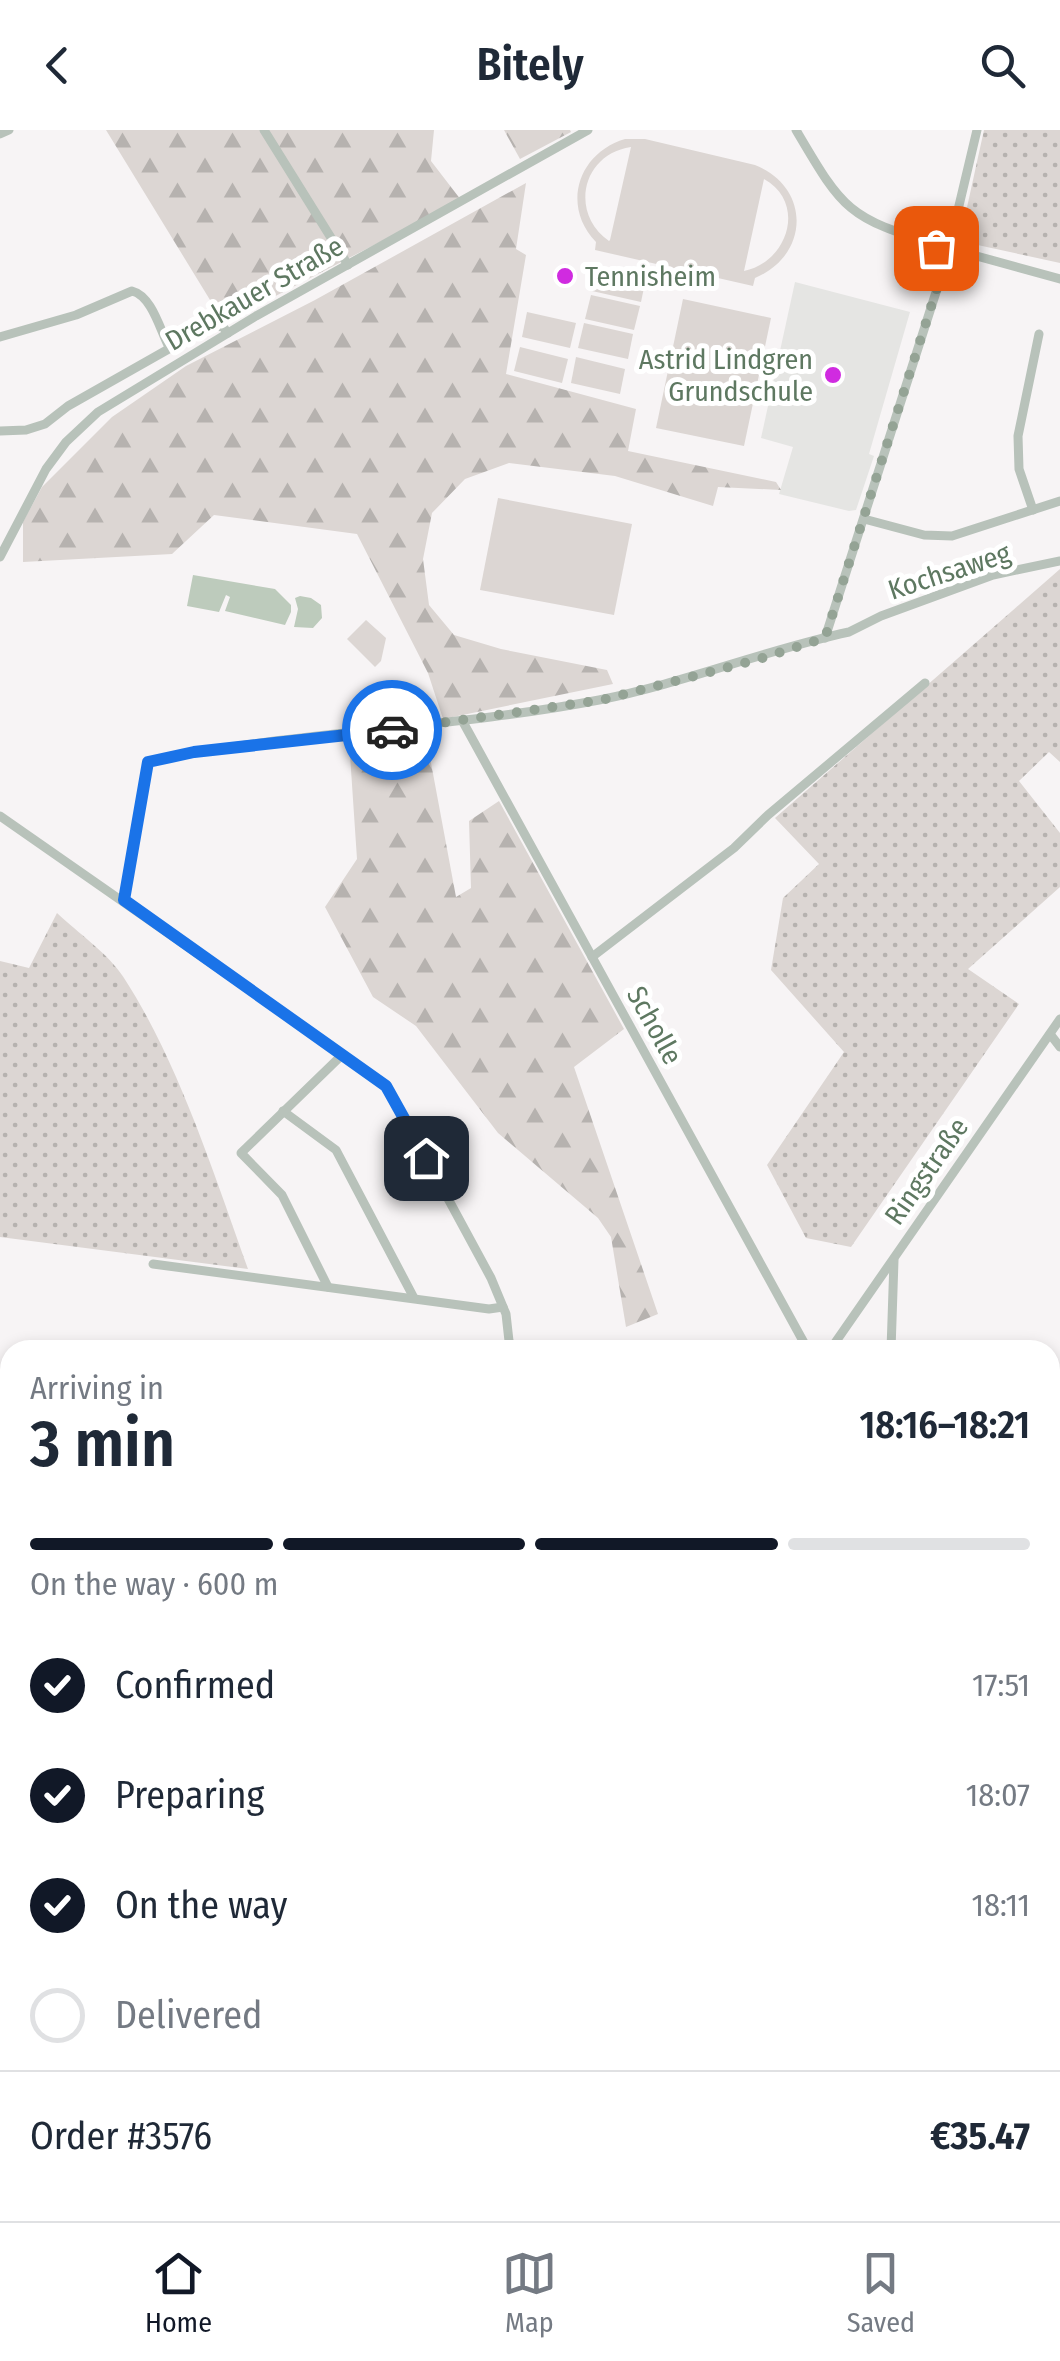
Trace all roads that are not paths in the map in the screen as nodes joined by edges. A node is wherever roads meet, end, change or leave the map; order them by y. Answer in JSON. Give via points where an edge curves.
{"nodes":[{"id":1,"x":9,"y":130,"type":"edge"},
{"id":2,"x":264,"y":130,"type":"edge"},
{"id":3,"x":588,"y":130,"type":"edge"},
{"id":4,"x":796,"y":130,"type":"edge"},
{"id":5,"x":977,"y":130,"type":"edge"},
{"id":6,"x":0,"y":134,"type":"edge"},
{"id":7,"x":952,"y":235,"type":"junction"},
{"id":8,"x":937,"y":244,"type":"junction"},
{"id":9,"x":962,"y":252,"type":"junction"},
{"id":10,"x":946,"y":260,"type":"junction"},
{"id":11,"x":348,"y":265,"type":"junction"},
{"id":12,"x":1060,"y":278,"type":"edge"},
{"id":13,"x":228,"y":333,"type":"junction"},
{"id":14,"x":1039,"y":334,"type":"dead end"},
{"id":15,"x":0,"y":337,"type":"edge"},
{"id":16,"x":169,"y":348,"type":"junction"},
{"id":17,"x":0,"y":431,"type":"edge"},
{"id":18,"x":1060,"y":500,"type":"edge"},
{"id":19,"x":1033,"y":510,"type":"junction"},
{"id":20,"x":864,"y":519,"type":"junction"},
{"id":21,"x":0,"y":557,"type":"edge"},
{"id":22,"x":1060,"y":561,"type":"edge"},
{"id":23,"x":825,"y":638,"type":"junction"},
{"id":24,"x":925,"y":683,"type":"dead end"},
{"id":25,"x":463,"y":722,"type":"junction"},
{"id":26,"x":0,"y":816,"type":"edge"},
{"id":27,"x":124,"y":900,"type":"junction"},
{"id":28,"x":592,"y":957,"type":"junction"},
{"id":29,"x":1060,"y":1018,"type":"edge"},
{"id":30,"x":1050,"y":1034,"type":"junction"},
{"id":31,"x":1060,"y":1047,"type":"edge"},
{"id":32,"x":342,"y":1055,"type":"junction"},
{"id":33,"x":283,"y":1111,"type":"junction"},
{"id":34,"x":894,"y":1257,"type":"junction"},
{"id":35,"x":153,"y":1264,"type":"dead end"},
{"id":36,"x":328,"y":1287,"type":"junction"},
{"id":37,"x":414,"y":1298,"type":"junction"},
{"id":38,"x":503,"y":1307,"type":"junction"},
{"id":39,"x":511,"y":1340,"type":"edge"},
{"id":40,"x":803,"y":1340,"type":"edge"},
{"id":41,"x":837,"y":1340,"type":"edge"},
{"id":42,"x":890,"y":1340,"type":"edge"}],
"edges":[{"from":1,"to":6,"type":"street"},
{"from":2,"to":11,"type":"street"},
{"from":3,"to":11,"type":"street","name":"Drebkauer Straße"},
{"from":4,"to":8,"type":"street","via":[[832,191],[854,213]]},
{"from":5,"to":7,"type":"street"},
{"from":7,"to":8,"type":"street"},
{"from":7,"to":9,"type":"street"},
{"from":8,"to":10,"type":"street"},
{"from":9,"to":10,"type":"street"},
{"from":9,"to":12,"type":"street"},
{"from":10,"to":20,"type":"street"},
{"from":11,"to":13,"type":"street","name":"Drebkauer Straße"},
{"from":13,"to":16,"type":"street","via":[[211,325]]},
{"from":13,"to":21,"type":"street","name":"Drebkauer Straße","via":[[98,412],[66,442]]},
{"from":14,"to":19,"type":"street","via":[[1018,436],[1019,469]]},
{"from":15,"to":16,"type":"street","via":[[76,316],[132,291],[148,304]]},
{"from":16,"to":17,"type":"street","via":[[45,424]]},
{"from":18,"to":19,"type":"street"},
{"from":19,"to":20,"type":"street","via":[[938,537]]},
{"from":20,"to":23,"type":"street"},
{"from":22,"to":23,"type":"street","name":"Kochsaweg","via":[[993,574]]},
{"from":23,"to":25,"type":"street","name":"Kochsaweg","via":[[602,700]]},
{"from":24,"to":28,"type":"street","via":[[734,848]]},
{"from":25,"to":27,"type":"street","name":"Kochsaweg","via":[[148,762]]},
{"from":25,"to":28,"type":"street","name":"Scholle"},
{"from":26,"to":27,"type":"street"},
{"from":27,"to":32,"type":"street"},
{"from":28,"to":40,"type":"street","name":"Scholle"},
{"from":29,"to":30,"type":"street","name":"Ringstraße"},
{"from":30,"to":31,"type":"street"},
{"from":30,"to":34,"type":"street","name":"Ringstraße"},
{"from":32,"to":33,"type":"street"},
{"from":32,"to":38,"type":"street","via":[[386,1086]]},
{"from":33,"to":36,"type":"street","via":[[240,1153],[282,1195]]},
{"from":33,"to":37,"type":"street","via":[[336,1150]]},
{"from":34,"to":41,"type":"street","name":"Ringstraße"},
{"from":34,"to":42,"type":"street"},
{"from":35,"to":36,"type":"street"},
{"from":36,"to":37,"type":"street"},
{"from":37,"to":38,"type":"street"},
{"from":38,"to":39,"type":"street"}]}
